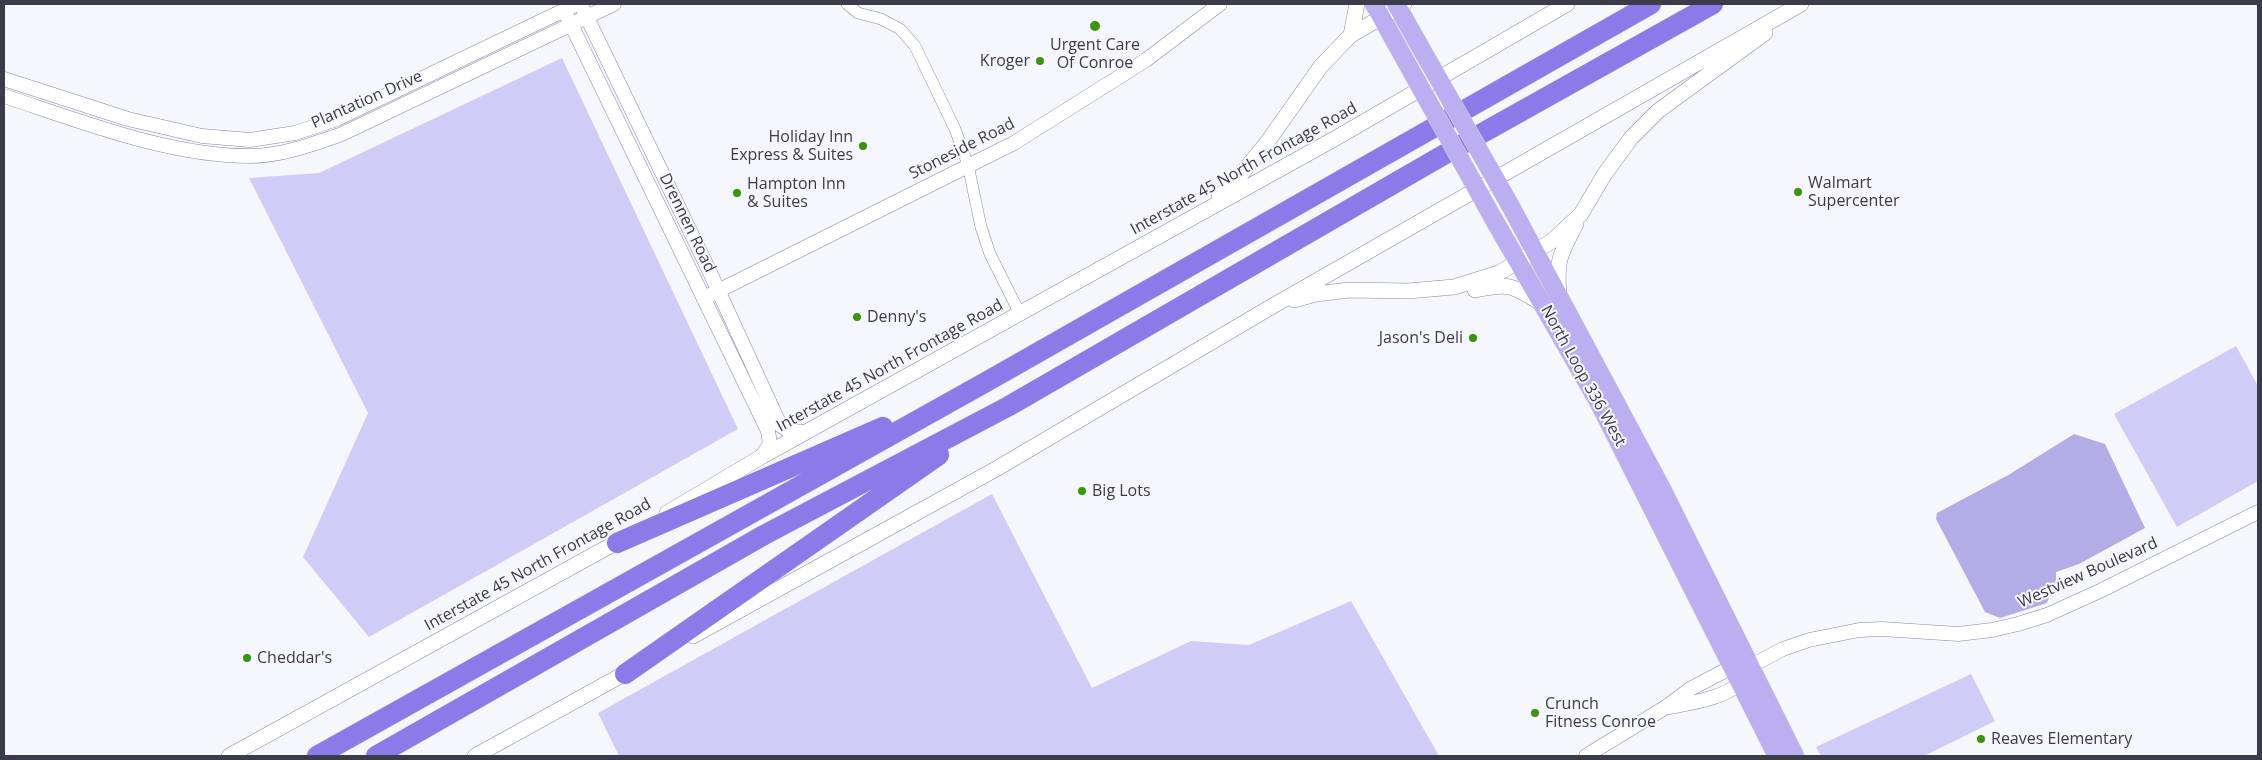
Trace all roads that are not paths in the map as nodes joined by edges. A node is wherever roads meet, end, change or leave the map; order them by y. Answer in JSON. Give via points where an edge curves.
{"nodes":[{"id":1,"x":614,"y":4,"type":"edge"},
{"id":2,"x":846,"y":4,"type":"edge"},
{"id":3,"x":1220,"y":4,"type":"edge"},
{"id":4,"x":1357,"y":4,"type":"edge"},
{"id":5,"x":1567,"y":4,"type":"edge"},
{"id":6,"x":1651,"y":4,"type":"edge"},
{"id":7,"x":1713,"y":4,"type":"edge"},
{"id":8,"x":1802,"y":4,"type":"edge"},
{"id":9,"x":571,"y":5,"type":"edge"},
{"id":10,"x":1399,"y":5,"type":"edge"},
{"id":11,"x":1377,"y":10,"type":"edge"},
{"id":12,"x":587,"y":17,"type":"junction"},
{"id":13,"x":572,"y":24,"type":"junction"},
{"id":14,"x":1351,"y":35,"type":"junction"},
{"id":15,"x":4,"y":79,"type":"edge"},
{"id":16,"x":4,"y":96,"type":"edge"},
{"id":17,"x":238,"y":139,"type":"junction"},
{"id":18,"x":239,"y":155,"type":"junction"},
{"id":19,"x":968,"y":165,"type":"junction"},
{"id":20,"x":1581,"y":214,"type":"junction"},
{"id":21,"x":1195,"y":216,"type":"junction"},
{"id":22,"x":1536,"y":251,"type":"junction"},
{"id":23,"x":1518,"y":262,"type":"junction"},
{"id":24,"x":718,"y":291,"type":"junction"},
{"id":25,"x":1408,"y":291,"type":"junction"},
{"id":26,"x":704,"y":298,"type":"junction"},
{"id":27,"x":1552,"y":302,"type":"junction"},
{"id":28,"x":1271,"y":307,"type":"junction"},
{"id":29,"x":1020,"y":314,"type":"junction"},
{"id":30,"x":986,"y":382,"type":"junction"},
{"id":31,"x":1009,"y":406,"type":"junction"},
{"id":32,"x":807,"y":432,"type":"junction"},
{"id":33,"x":761,"y":457,"type":"junction"},
{"id":34,"x":2258,"y":512,"type":"edge"},
{"id":35,"x":617,"y":543,"type":"junction"},
{"id":36,"x":1750,"y":666,"type":"junction"},
{"id":37,"x":1732,"y":667,"type":"junction"},
{"id":38,"x":625,"y":674,"type":"junction"},
{"id":39,"x":1741,"y":684,"type":"junction"},
{"id":40,"x":1666,"y":707,"type":"junction"},
{"id":41,"x":229,"y":756,"type":"edge"},
{"id":42,"x":317,"y":756,"type":"edge"},
{"id":43,"x":376,"y":756,"type":"edge"},
{"id":44,"x":475,"y":756,"type":"edge"},
{"id":45,"x":1586,"y":756,"type":"edge"},
{"id":46,"x":1777,"y":756,"type":"edge"},
{"id":47,"x":1795,"y":756,"type":"edge"}],
"edges":[{"from":1,"to":12,"type":"street","name":"Plantation Drive"},
{"from":2,"to":19,"type":"street","via":[[858,13],[881,19],[900,29],[915,46],[955,129]]},
{"from":3,"to":19,"type":"street","name":"Stoneside Road","via":[[1128,72],[1014,143]]},
{"from":4,"to":14,"type":"main road"},
{"from":5,"to":21,"type":"main road","name":"Interstate 45 North Frontage Road"},
{"from":6,"to":30,"type":"highway"},
{"from":7,"to":31,"type":"highway","via":[[1452,150]]},
{"from":8,"to":20,"type":"main road","via":[[1658,110],[1631,138]]},
{"from":8,"to":28,"type":"main road"},
{"from":9,"to":12,"type":"street","name":"Drennen Road"},
{"from":9,"to":13,"type":"street","name":"Drennen Road"},
{"from":9,"to":17,"type":"street","name":"Plantation Drive","via":[[337,119],[295,132]]},
{"from":10,"to":11,"type":"main road"},
{"from":10,"to":22,"type":"main road","name":"North Loop 336 West","bridge":true},
{"from":11,"to":14,"type":"main road"},
{"from":11,"to":23,"type":"main road","name":"North Loop 336 West","bridge":true},
{"from":12,"to":13,"type":"street","name":"Plantation Drive"},
{"from":12,"to":24,"type":"street","name":"Drennen Road"},
{"from":13,"to":18,"type":"street","name":"Plantation Drive","via":[[342,134],[299,148]]},
{"from":13,"to":26,"type":"street","name":"Drennen Road"},
{"from":14,"to":21,"type":"main road","via":[[1321,66],[1266,144],[1233,184]]},
{"from":15,"to":17,"type":"street","name":"Plantation Drive","via":[[128,119],[202,136]]},
{"from":16,"to":18,"type":"street","name":"Plantation Drive","via":[[124,134],[200,152]]},
{"from":17,"to":18,"type":"street"},
{"from":19,"to":24,"type":"street","name":"Stoneside Road"},
{"from":19,"to":29,"type":"street","via":[[990,254]]},
{"from":20,"to":22,"type":"main road"},
{"from":20,"to":27,"type":"main road","via":[[1561,251]]},
{"from":21,"to":29,"type":"main road","name":"Interstate 45 North Frontage Road"},
{"from":22,"to":23,"type":"main road"},
{"from":22,"to":27,"type":"main road","name":"North Loop 336 West"},
{"from":23,"to":25,"type":"main road","via":[[1476,282]]},
{"from":23,"to":27,"type":"main road","name":"North Loop 336 West"},
{"from":24,"to":26,"type":"street","name":"Stoneside Road"},
{"from":24,"to":32,"type":"street","name":"Drennen Road","via":[[780,425],[790,432]]},
{"from":25,"to":27,"type":"main road","via":[[1440,298],[1500,285]]},
{"from":25,"to":28,"type":"main road","via":[[1349,290],[1316,294]]},
{"from":26,"to":33,"type":"street","name":"Drennen Road","via":[[768,431],[770,444]]},
{"from":27,"to":36,"type":"main road","name":"North Loop 336 West","via":[[1662,489]]},
{"from":27,"to":37,"type":"main road","name":"North Loop 336 West"},
{"from":28,"to":38,"type":"main road","via":[[996,469]]},
{"from":29,"to":32,"type":"main road","name":"Interstate 45 North Frontage Road"},
{"from":30,"to":35,"type":"highway"},
{"from":30,"to":42,"type":"highway"},
{"from":31,"to":38,"type":"highway"},
{"from":31,"to":43,"type":"highway","via":[[764,535]]},
{"from":32,"to":33,"type":"main road","name":"Interstate 45 North Frontage Road"},
{"from":33,"to":35,"type":"main road","name":"Interstate 45 North Frontage Road"},
{"from":34,"to":36,"type":"street","name":"Westview Boulevard","via":[[2102,590],[2047,615],[2018,624],[1958,634],[1882,629],[1830,634],[1782,649]]},
{"from":35,"to":41,"type":"main road","name":"Interstate 45 North Frontage Road"},
{"from":36,"to":37,"type":"street","name":"Westview Boulevard"},
{"from":36,"to":39,"type":"street"},
{"from":36,"to":47,"type":"main road","name":"North Loop 336 West"},
{"from":37,"to":39,"type":"main road","name":"North Loop 336 West"},
{"from":37,"to":40,"type":"street","name":"Westview Boulevard","via":[[1690,689]]},
{"from":38,"to":44,"type":"main road"},
{"from":39,"to":40,"type":"street","name":"Westview Boulevard","via":[[1697,702]]},
{"from":39,"to":46,"type":"main road","name":"North Loop 336 West"},
{"from":40,"to":45,"type":"street","name":"Westview Boulevard"}]}
